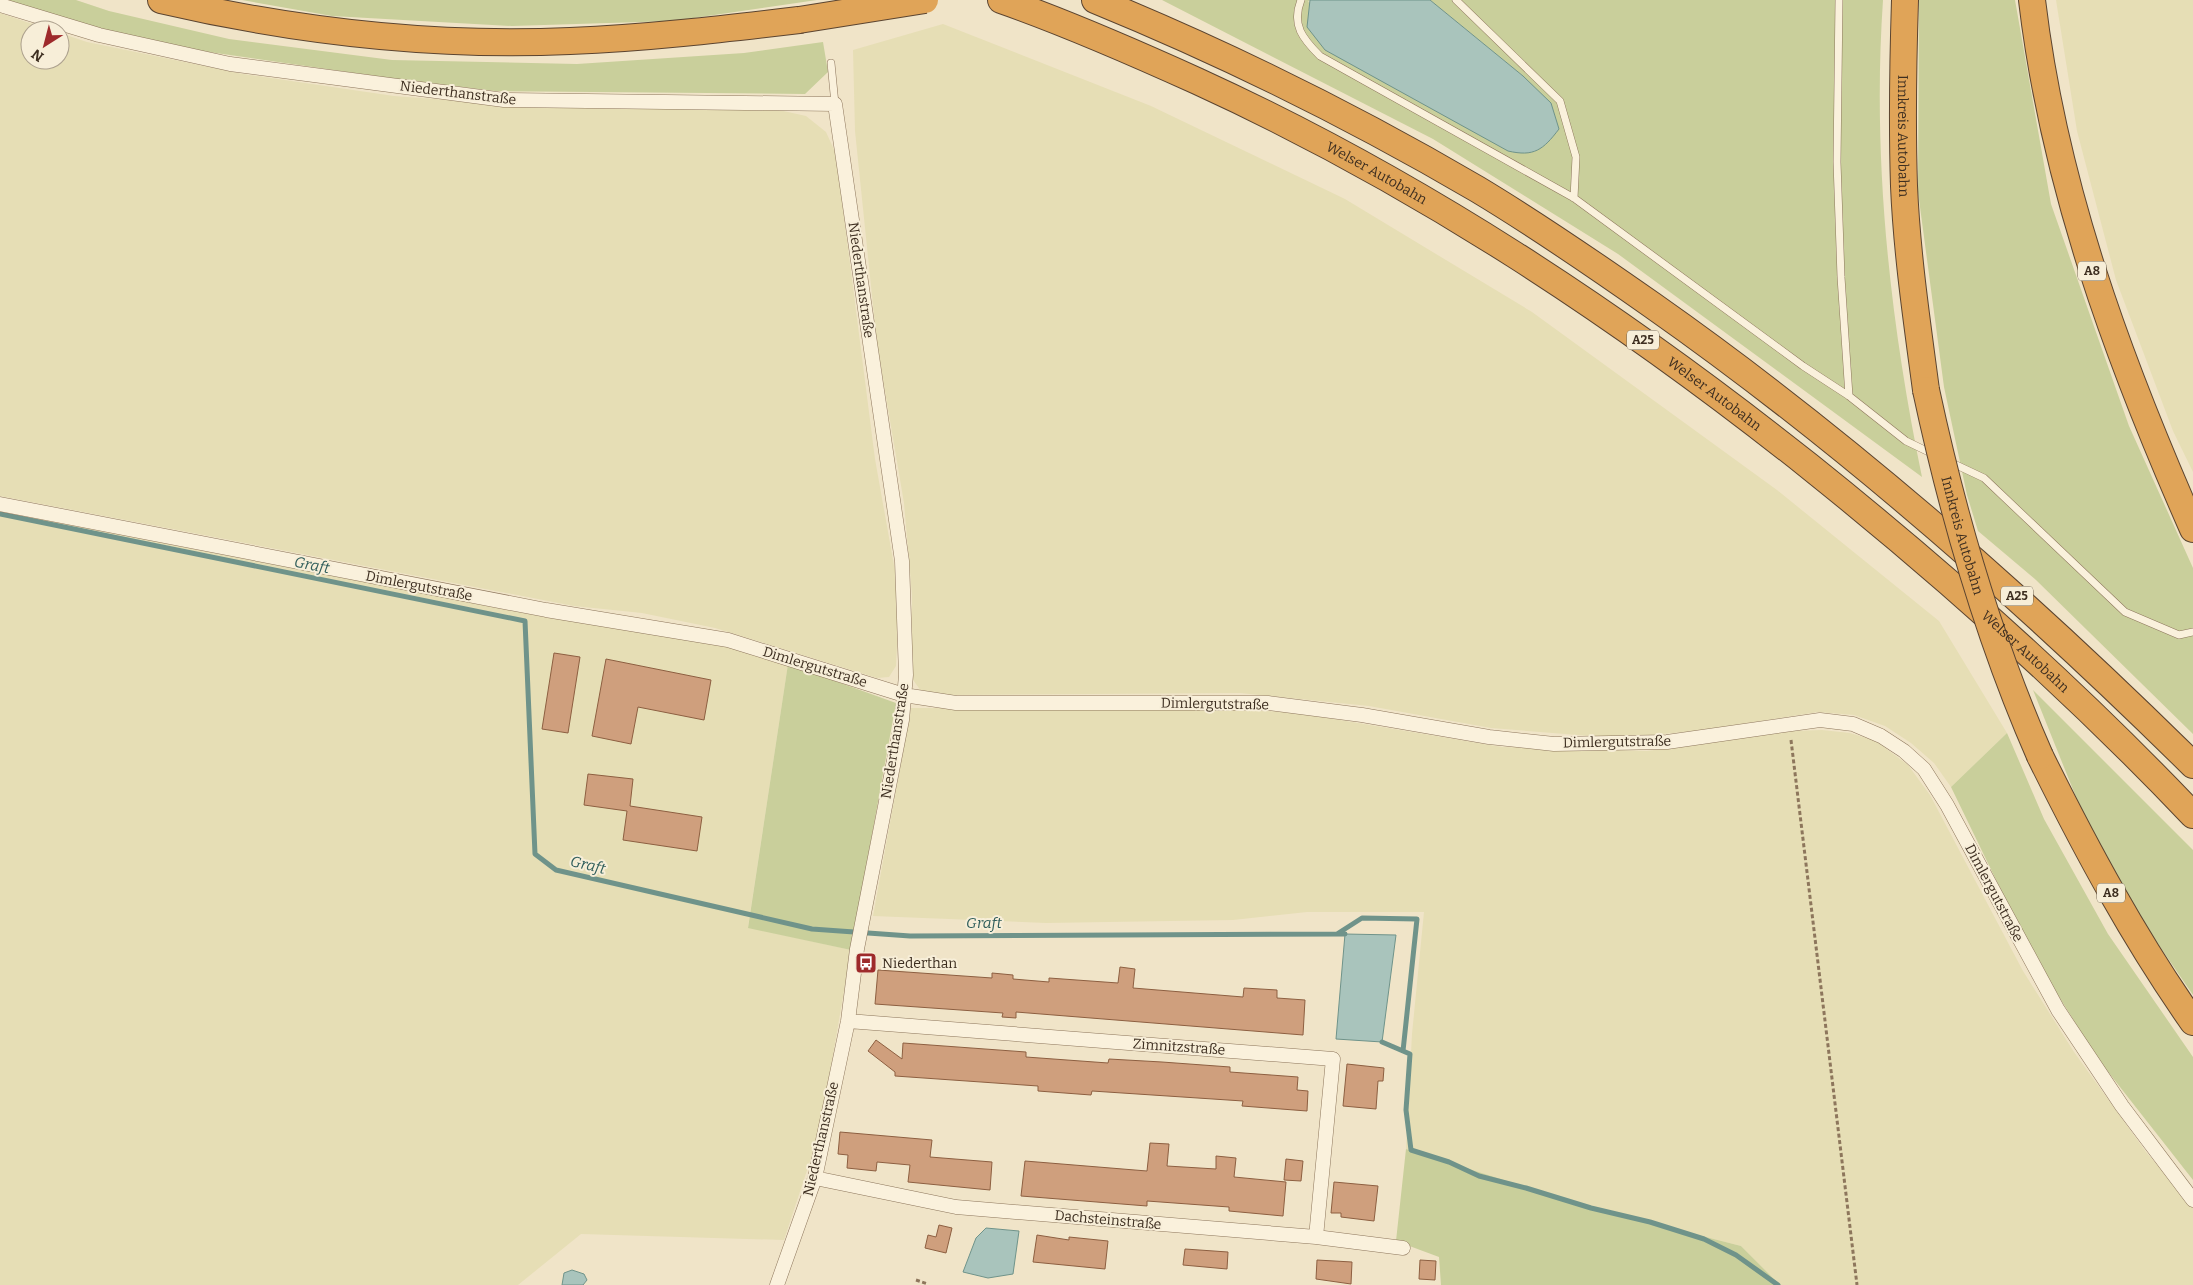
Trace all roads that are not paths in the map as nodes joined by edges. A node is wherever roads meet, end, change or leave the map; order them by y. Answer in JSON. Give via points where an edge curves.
{"nodes":[{"id":1,"x":161,"y":0,"type":"edge"},
{"id":2,"x":924,"y":0,"type":"edge"},
{"id":3,"x":1001,"y":0,"type":"edge"},
{"id":4,"x":1095,"y":0,"type":"edge"},
{"id":5,"x":1301,"y":0,"type":"edge"},
{"id":6,"x":1456,"y":0,"type":"edge"},
{"id":7,"x":1839,"y":0,"type":"edge"},
{"id":8,"x":1904,"y":0,"type":"edge"},
{"id":9,"x":2032,"y":0,"type":"edge"},
{"id":10,"x":0,"y":5,"type":"edge"},
{"id":11,"x":831,"y":63,"type":"dead end"},
{"id":12,"x":834,"y":104,"type":"junction"},
{"id":13,"x":1574,"y":198,"type":"junction"},
{"id":14,"x":1849,"y":396,"type":"junction"},
{"id":15,"x":0,"y":504,"type":"edge"},
{"id":16,"x":2193,"y":529,"type":"edge"},
{"id":17,"x":2193,"y":632,"type":"edge"},
{"id":18,"x":904,"y":695,"type":"junction"},
{"id":19,"x":2193,"y":765,"type":"edge"},
{"id":20,"x":2193,"y":816,"type":"edge"},
{"id":21,"x":848,"y":1021,"type":"junction"},
{"id":22,"x":2193,"y":1022,"type":"edge"},
{"id":23,"x":815,"y":1178,"type":"junction"},
{"id":24,"x":2193,"y":1200,"type":"edge"},
{"id":25,"x":1316,"y":1237,"type":"junction"},
{"id":26,"x":1404,"y":1248,"type":"dead end"},
{"id":27,"x":777,"y":1285,"type":"edge"}],
"edges":[{"from":1,"to":2,"type":"highway","bridge":true,"via":[[284,24],[368,35],[463,41],[568,41],[654,36],[799,20]]},
{"from":3,"to":20,"type":"highway","name":"Welser Autobahn","number":"A25","via":[[1152,60],[1250,105],[1380,172],[1504,247],[1620,323],[1730,403],[1942,575],[2049,673]]},
{"from":4,"to":19,"type":"highway","number":"A25","via":[[1278,81],[1385,136],[1587,259],[1714,349],[1919,511],[2094,667]]},
{"from":5,"to":13,"type":"lane","via":[[1296,11],[1302,38],[1320,56]]},
{"from":6,"to":13,"type":"lane","via":[[1560,101],[1576,157]]},
{"from":7,"to":14,"type":"lane","via":[[1837,162]]},
{"from":8,"to":22,"type":"highway","name":"Innkreis Autobahn","number":"A8","bridge":true,"via":[[1904,187],[1911,280],[1926,390],[1965,552],[2014,697],[2040,756],[2088,854]]},
{"from":9,"to":16,"type":"highway","number":"A8","via":[[2052,125],[2073,211],[2126,369]]},
{"from":10,"to":12,"type":"street","name":"Niederthanstraße","via":[[99,35],[230,64],[504,100]]},
{"from":11,"to":12,"type":"lane"},
{"from":12,"to":18,"type":"street","name":"Niederthanstraße","via":[[902,561]]},
{"from":13,"to":14,"type":"lane","via":[[1803,366]]},
{"from":14,"to":17,"type":"lane","via":[[1906,441],[1984,478],[2125,612],[2179,635]]},
{"from":15,"to":18,"type":"street","name":"Dimlergutstraße","via":[[546,610],[728,640]]},
{"from":18,"to":21,"type":"street","name":"Niederthanstraße","via":[[902,720],[857,949]]},
{"from":18,"to":24,"type":"street","name":"Dimlergutstraße","via":[[956,703],[1268,703],[1554,744],[1667,742],[1820,720],[1853,724],[1881,736],[1924,769],[1947,805],[2058,1010],[2122,1106]]},
{"from":21,"to":23,"type":"street","name":"Niederthanstraße"},
{"from":21,"to":25,"type":"street","name":"Zimnitzstraße","via":[[1333,1059]]},
{"from":23,"to":25,"type":"street","name":"Dachsteinstraße","via":[[956,1207]]},
{"from":23,"to":27,"type":"street","name":"Niederthanstraße"},
{"from":25,"to":26,"type":"street","name":"Dachsteinstraße"}]}
